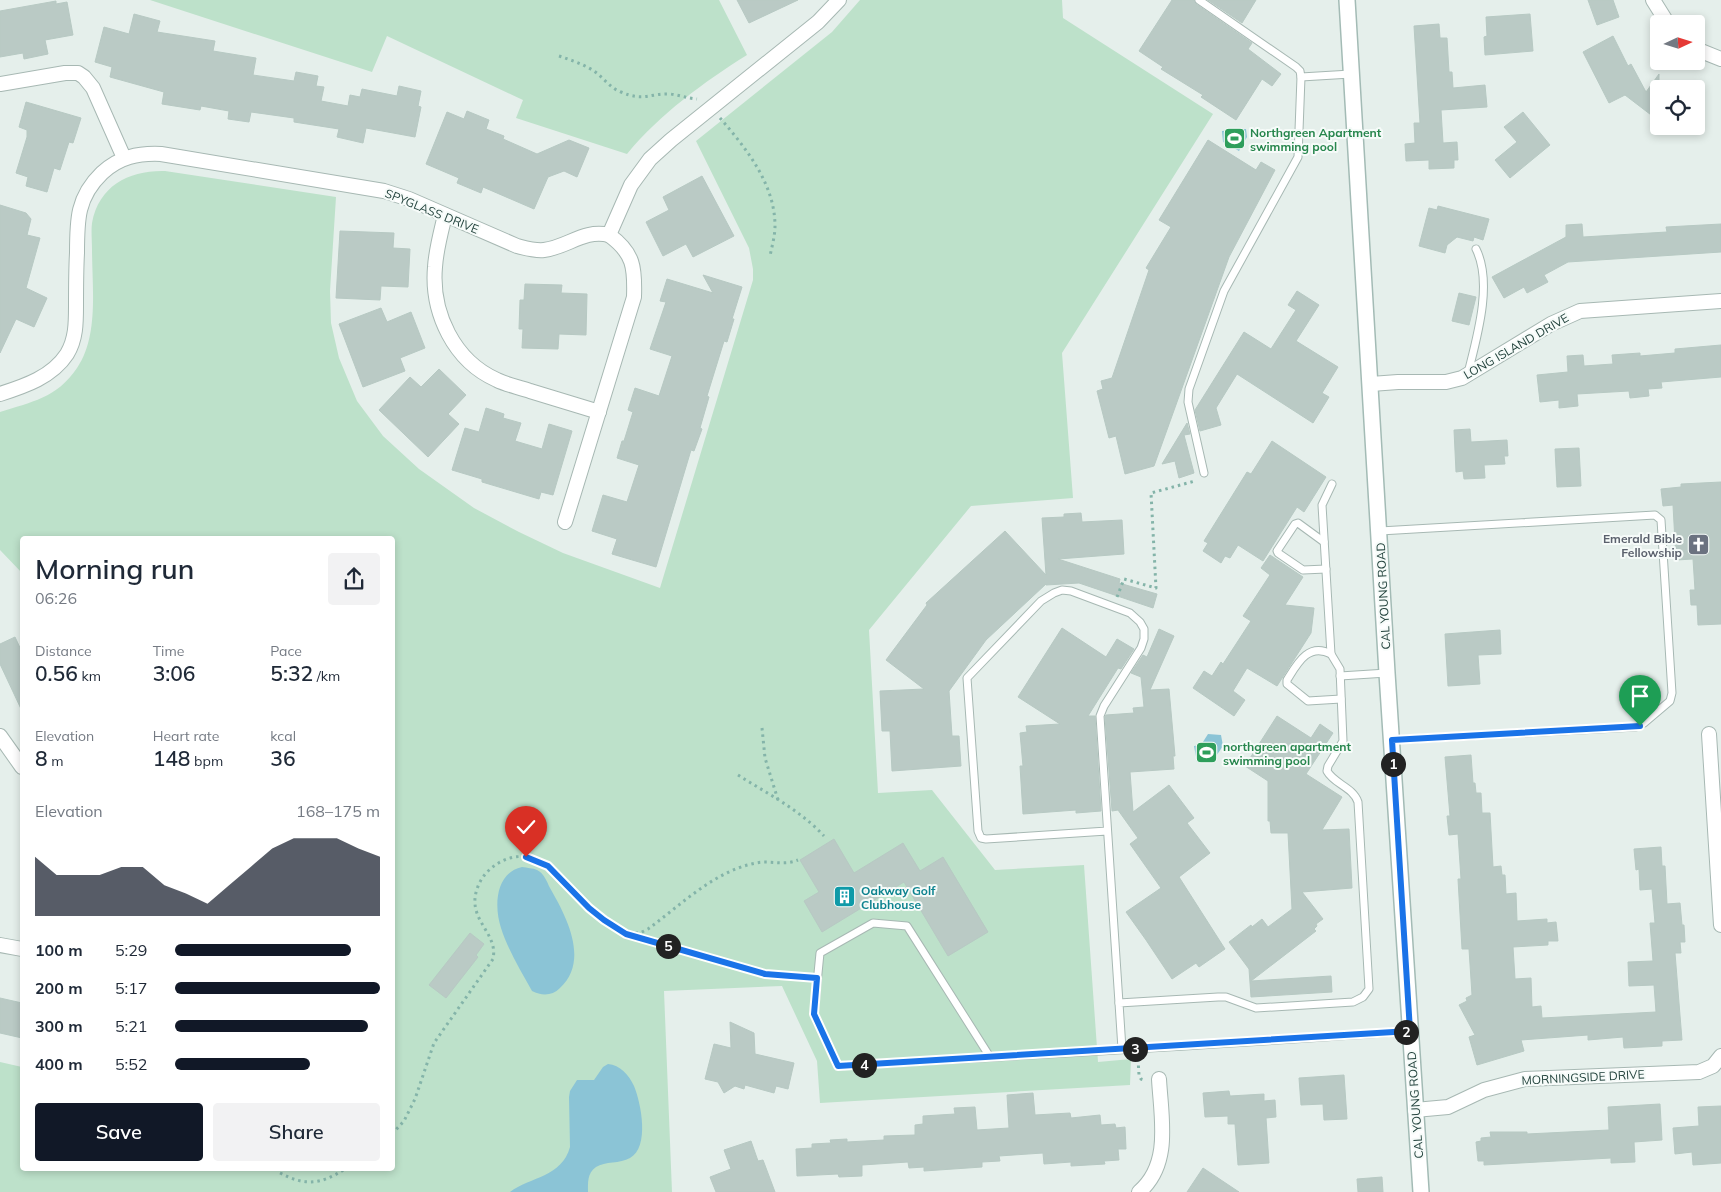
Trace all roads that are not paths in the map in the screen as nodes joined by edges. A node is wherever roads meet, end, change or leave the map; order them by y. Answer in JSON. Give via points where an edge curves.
{"nodes":[{"id":1,"x":839,"y":0,"type":"edge"},
{"id":2,"x":1199,"y":0,"type":"edge"},
{"id":3,"x":1347,"y":0,"type":"edge"},
{"id":4,"x":1653,"y":0,"type":"edge"},
{"id":5,"x":1662,"y":15,"type":"edge"},
{"id":6,"x":1705,"y":53,"type":"edge"},
{"id":7,"x":1721,"y":59,"type":"edge"},
{"id":8,"x":1352,"y":74,"type":"junction"},
{"id":9,"x":1301,"y":77,"type":"junction"},
{"id":10,"x":0,"y":84,"type":"edge"},
{"id":11,"x":124,"y":158,"type":"junction"},
{"id":12,"x":446,"y":215,"type":"junction"},
{"id":13,"x":609,"y":234,"type":"junction"},
{"id":14,"x":1476,"y":249,"type":"dead end"},
{"id":15,"x":1721,"y":302,"type":"edge"},
{"id":16,"x":1467,"y":375,"type":"junction"},
{"id":17,"x":1371,"y":384,"type":"junction"},
{"id":18,"x":0,"y":394,"type":"edge"},
{"id":19,"x":599,"y":412,"type":"junction"},
{"id":20,"x":1204,"y":473,"type":"dead end"},
{"id":21,"x":1332,"y":484,"type":"dead end"},
{"id":22,"x":565,"y":522,"type":"dead end"},
{"id":23,"x":1380,"y":531,"type":"junction"},
{"id":24,"x":1324,"y":542,"type":"junction"},
{"id":25,"x":1326,"y":569,"type":"junction"},
{"id":26,"x":1331,"y":654,"type":"junction"},
{"id":27,"x":1388,"y":673,"type":"junction"},
{"id":28,"x":1340,"y":676,"type":"junction"},
{"id":29,"x":1341,"y":699,"type":"junction"},
{"id":30,"x":1710,"y":734,"type":"dead end"},
{"id":31,"x":0,"y":736,"type":"edge"},
{"id":32,"x":1392,"y":740,"type":"junction"},
{"id":33,"x":20,"y":764,"type":"edge"},
{"id":34,"x":1107,"y":831,"type":"junction"},
{"id":35,"x":1721,"y":924,"type":"edge"},
{"id":36,"x":0,"y":945,"type":"edge"},
{"id":37,"x":20,"y":949,"type":"edge"},
{"id":38,"x":1119,"y":1003,"type":"junction"},
{"id":39,"x":1410,"y":1031,"type":"junction"},
{"id":40,"x":1122,"y":1050,"type":"junction"},
{"id":41,"x":1721,"y":1056,"type":"edge"},
{"id":42,"x":990,"y":1057,"type":"junction"},
{"id":43,"x":1159,"y":1079,"type":"road end"},
{"id":44,"x":1415,"y":1110,"type":"junction"},
{"id":45,"x":1139,"y":1192,"type":"edge"},
{"id":46,"x":1421,"y":1192,"type":"edge"}],
"edges":[{"from":1,"to":13,"type":"street","via":[[814,26],[666,144],[631,185]]},
{"from":2,"to":9,"type":"lane","via":[[1296,67]]},
{"from":3,"to":8,"type":"main road","name":"CAL YOUNG ROAD"},
{"from":4,"to":5,"type":"street"},
{"from":6,"to":7,"type":"street"},
{"from":8,"to":9,"type":"lane"},
{"from":8,"to":17,"type":"main road","name":"CAL YOUNG ROAD"},
{"from":9,"to":20,"type":"lane","via":[[1298,157],[1224,291],[1189,389],[1188,402]]},
{"from":10,"to":11,"type":"street","via":[[65,72],[78,73],[93,88]]},
{"from":11,"to":12,"type":"street","name":"SPYGLASS DRIVE","via":[[161,154],[372,188],[410,199]]},
{"from":11,"to":18,"type":"street","name":"SPYGLASS DRIVE","via":[[94,181],[80,205],[76,325],[68,352],[38,379]]},
{"from":12,"to":13,"type":"street","name":"SPYGLASS DRIVE","via":[[517,246],[535,250],[552,248],[592,233]]},
{"from":12,"to":19,"type":"street","via":[[434,267],[435,285],[442,321],[461,353],[473,366],[499,381]]},
{"from":13,"to":19,"type":"street","via":[[628,253],[634,271],[634,285],[631,309]]},
{"from":14,"to":16,"type":"lane","via":[[1484,273],[1475,345]]},
{"from":15,"to":16,"type":"street","name":"LONG ISLAND DRIVE","via":[[1580,311],[1551,324]]},
{"from":16,"to":17,"type":"street","name":"LONG ISLAND DRIVE","via":[[1446,382]]},
{"from":17,"to":23,"type":"main road","name":"CAL YOUNG ROAD"},
{"from":19,"to":22,"type":"street"},
{"from":21,"to":24,"type":"lane","via":[[1322,503]]},
{"from":23,"to":27,"type":"main road","name":"CAL YOUNG ROAD"},
{"from":23,"to":32,"type":"lane","via":[[1655,515],[1660,520],[1672,693],[1670,701],[1636,727]]},
{"from":24,"to":25,"type":"lane"},
{"from":24,"to":25,"type":"lane","via":[[1296,523],[1277,551],[1303,570]]},
{"from":25,"to":26,"type":"lane"},
{"from":26,"to":28,"type":"lane","via":[[1339,666]]},
{"from":26,"to":29,"type":"lane","via":[[1305,655],[1287,684],[1308,701]]},
{"from":27,"to":28,"type":"lane"},
{"from":27,"to":32,"type":"main road","name":"CAL YOUNG ROAD"},
{"from":28,"to":29,"type":"lane"},
{"from":29,"to":38,"type":"lane","via":[[1343,743],[1327,771],[1353,793],[1359,804],[1370,985],[1366,995],[1353,1002],[1256,1008],[1218,997]]},
{"from":30,"to":35,"type":"street"},
{"from":31,"to":33,"type":"street"},
{"from":32,"to":39,"type":"main road","name":"CAL YOUNG ROAD"},
{"from":34,"to":34,"type":"lane","via":[[1100,716],[1141,648],[1143,625],[1130,613],[1114,606],[1062,590],[1041,601],[968,676],[978,831],[981,838],[986,839]]},
{"from":34,"to":38,"type":"lane"},
{"from":36,"to":37,"type":"street"},
{"from":38,"to":40,"type":"lane"},
{"from":39,"to":40,"type":"lane"},
{"from":39,"to":44,"type":"main road","name":"CAL YOUNG ROAD"},
{"from":40,"to":42,"type":"lane"},
{"from":41,"to":44,"type":"street","name":"MORNINGSIDE DRIVE","via":[[1713,1066],[1698,1072],[1525,1079],[1484,1090],[1448,1107]]},
{"from":42,"to":42,"type":"lane","via":[[838,1066],[814,1014],[820,953],[873,923],[908,926]]},
{"from":43,"to":45,"type":"street","via":[[1162,1147],[1152,1178]]},
{"from":44,"to":46,"type":"main road","name":"CAL YOUNG ROAD"}]}
